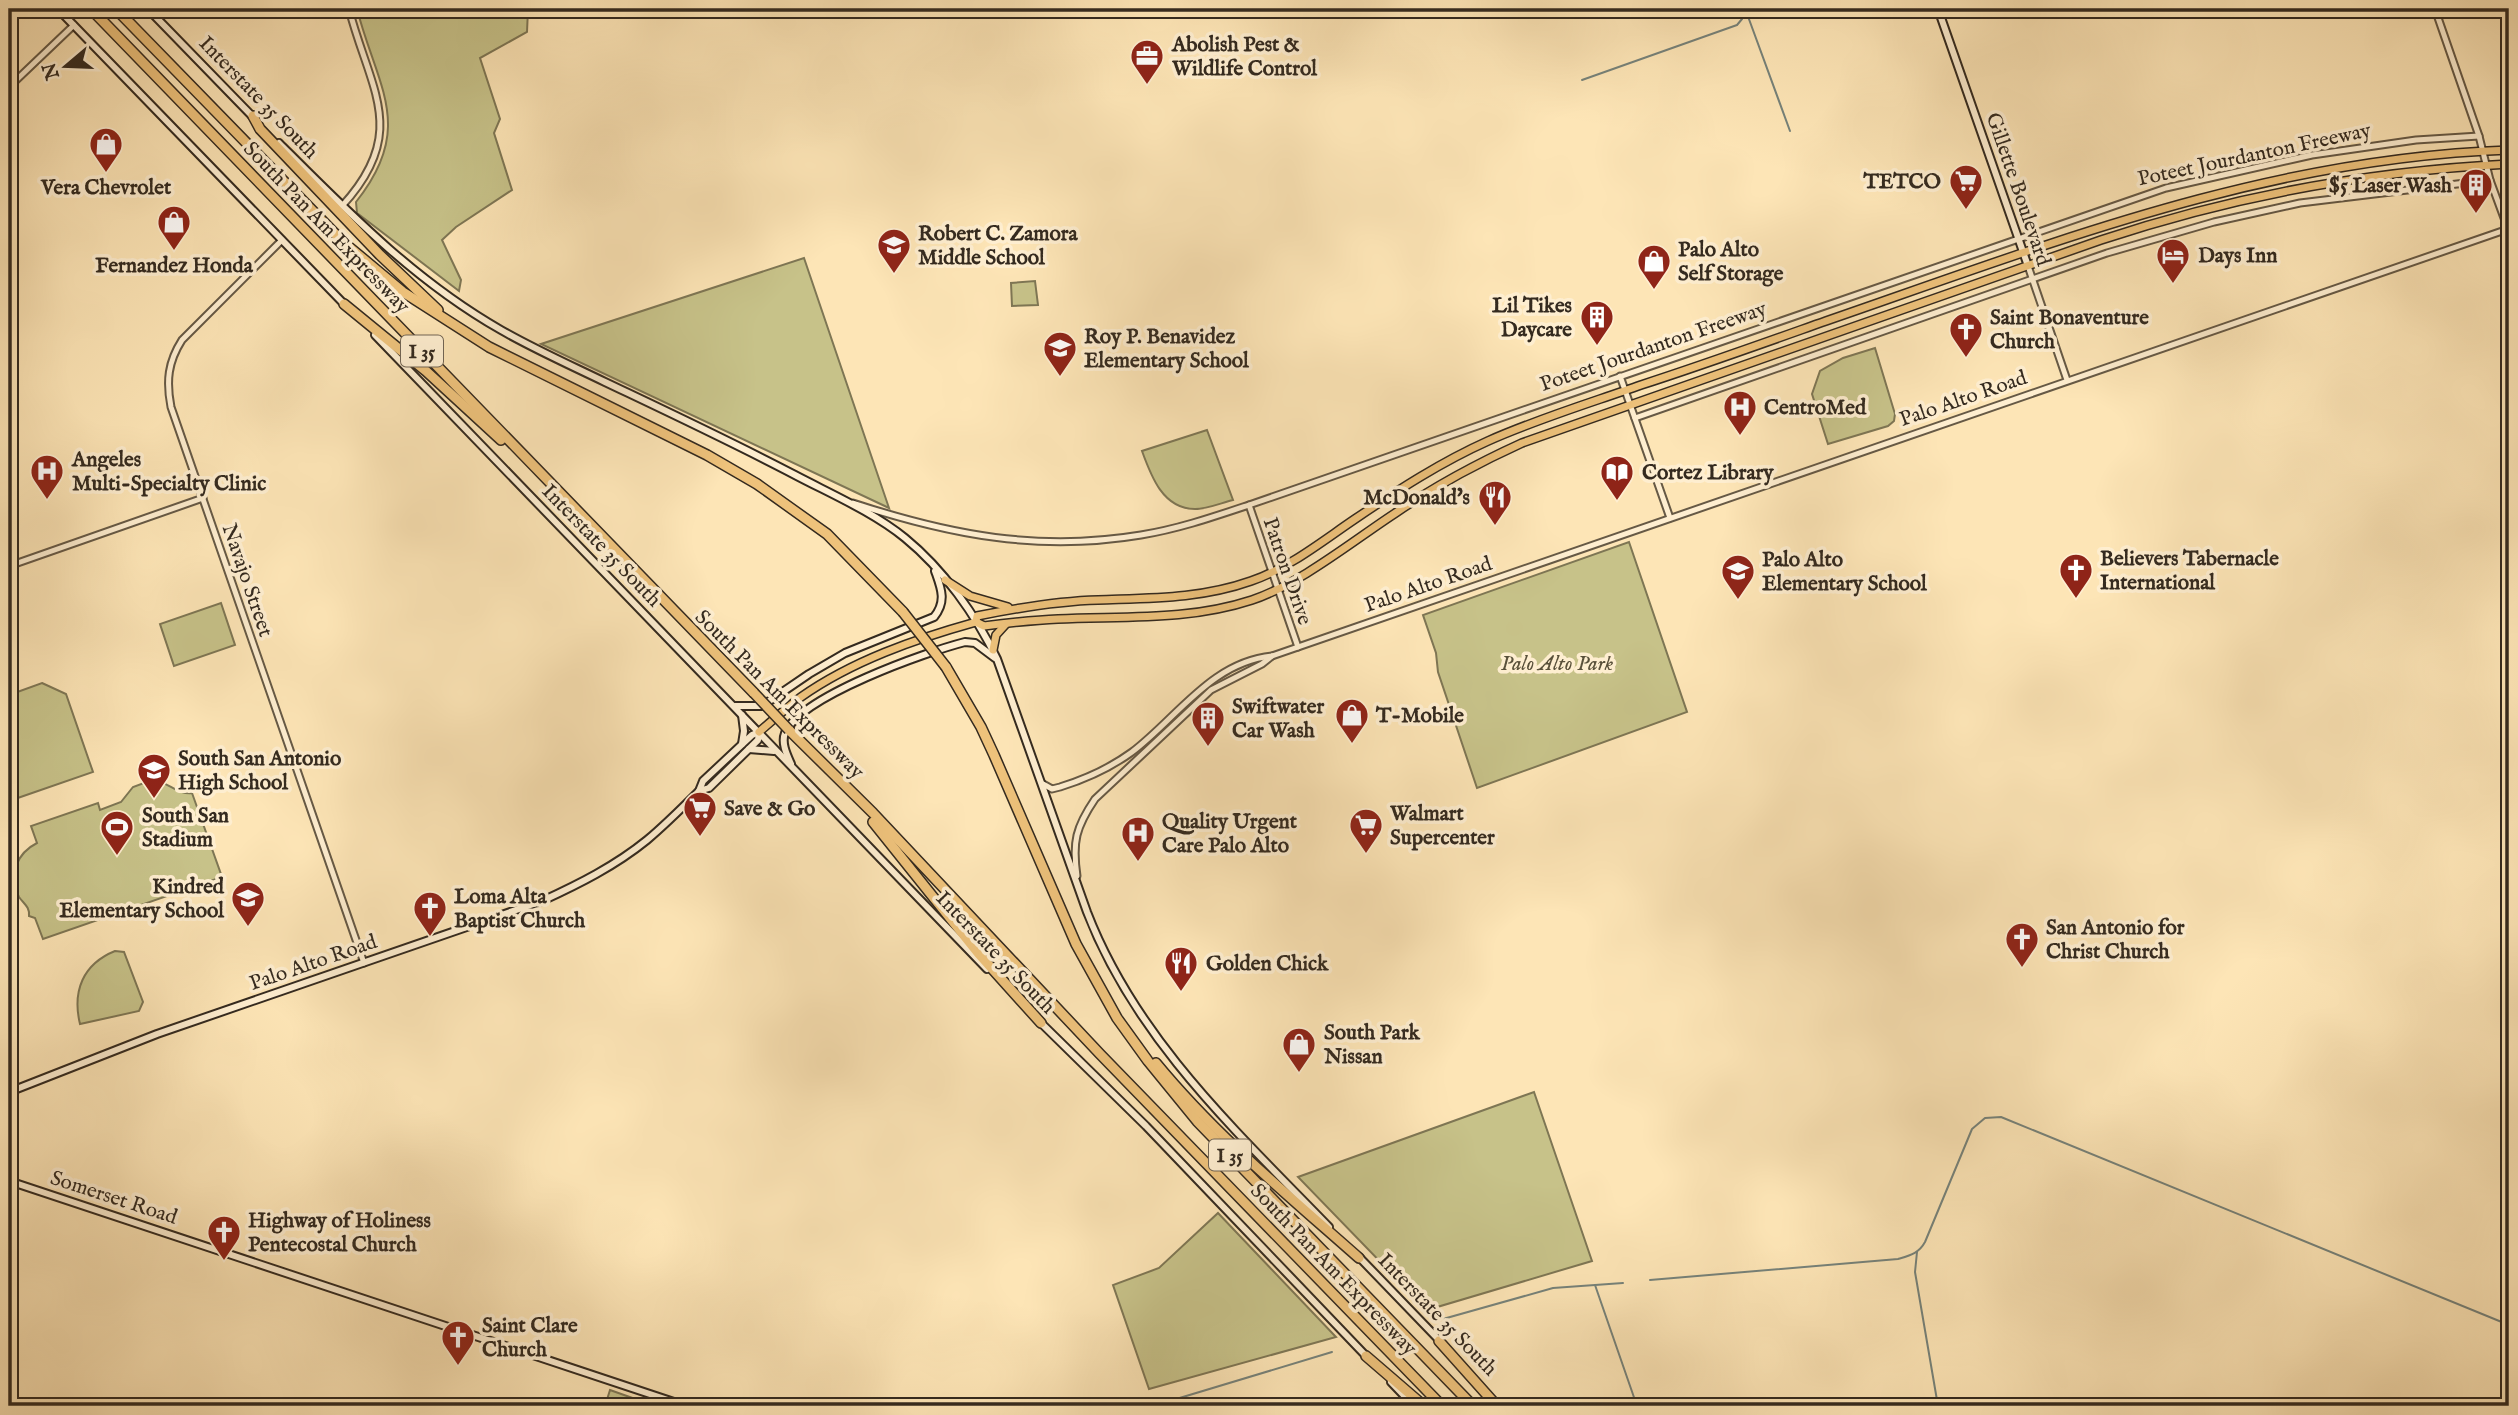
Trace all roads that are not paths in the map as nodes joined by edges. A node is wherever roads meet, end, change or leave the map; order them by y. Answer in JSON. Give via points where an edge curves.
{"nodes":[{"id":1,"x":58,"y":9,"type":"edge"},
{"id":2,"x":90,"y":9,"type":"edge"},
{"id":3,"x":116,"y":9,"type":"edge"},
{"id":4,"x":148,"y":9,"type":"edge"},
{"id":5,"x":349,"y":9,"type":"edge"},
{"id":6,"x":1938,"y":9,"type":"edge"},
{"id":7,"x":2435,"y":9,"type":"edge"},
{"id":8,"x":74,"y":25,"type":"junction"},
{"id":9,"x":9,"y":87,"type":"edge"},
{"id":10,"x":253,"y":116,"type":"junction"},
{"id":11,"x":2479,"y":136,"type":"junction"},
{"id":12,"x":2509,"y":150,"type":"edge"},
{"id":13,"x":2483,"y":151,"type":"junction"},
{"id":14,"x":2509,"y":164,"type":"edge"},
{"id":15,"x":2486,"y":166,"type":"junction"},
{"id":16,"x":2490,"y":180,"type":"junction"},
{"id":17,"x":341,"y":206,"type":"junction"},
{"id":18,"x":2508,"y":229,"type":"edge"},
{"id":19,"x":2018,"y":237,"type":"junction"},
{"id":20,"x":282,"y":240,"type":"junction"},
{"id":21,"x":2023,"y":253,"type":"junction"},
{"id":22,"x":2028,"y":266,"type":"junction"},
{"id":23,"x":2032,"y":279,"type":"junction"},
{"id":24,"x":344,"y":304,"type":"junction"},
{"id":25,"x":475,"y":339,"type":"junction"},
{"id":26,"x":1620,"y":376,"type":"junction"},
{"id":27,"x":2067,"y":380,"type":"junction"},
{"id":28,"x":1625,"y":391,"type":"junction"},
{"id":29,"x":1630,"y":404,"type":"junction"},
{"id":30,"x":1635,"y":418,"type":"junction"},
{"id":31,"x":531,"y":463,"type":"junction"},
{"id":32,"x":203,"y":498,"type":"junction"},
{"id":33,"x":839,"y":498,"type":"junction"},
{"id":34,"x":1249,"y":505,"type":"junction"},
{"id":35,"x":1670,"y":518,"type":"junction"},
{"id":36,"x":9,"y":566,"type":"edge"},
{"id":37,"x":933,"y":566,"type":"junction"},
{"id":38,"x":1272,"y":573,"type":"junction"},
{"id":39,"x":946,"y":580,"type":"junction"},
{"id":40,"x":1278,"y":588,"type":"junction"},
{"id":41,"x":1013,"y":608,"type":"junction"},
{"id":42,"x":976,"y":622,"type":"junction"},
{"id":43,"x":1007,"y":623,"type":"junction"},
{"id":44,"x":1298,"y":647,"type":"junction"},
{"id":45,"x":993,"y":650,"type":"junction"},
{"id":46,"x":1272,"y":656,"type":"junction"},
{"id":47,"x":997,"y":659,"type":"junction"},
{"id":48,"x":735,"y":706,"type":"junction"},
{"id":49,"x":741,"y":713,"type":"junction"},
{"id":50,"x":789,"y":730,"type":"junction"},
{"id":51,"x":759,"y":732,"type":"junction"},
{"id":52,"x":745,"y":747,"type":"junction"},
{"id":53,"x":776,"y":752,"type":"junction"},
{"id":54,"x":793,"y":769,"type":"junction"},
{"id":55,"x":1041,"y":781,"type":"junction"},
{"id":56,"x":625,"y":856,"type":"joint"},
{"id":57,"x":1078,"y":886,"type":"junction"},
{"id":58,"x":364,"y":963,"type":"junction"},
{"id":59,"x":1117,"y":1018,"type":"junction"},
{"id":60,"x":1041,"y":1023,"type":"junction"},
{"id":61,"x":9,"y":1091,"type":"edge"},
{"id":62,"x":9,"y":1181,"type":"edge"},
{"id":63,"x":1359,"y":1258,"type":"junction"},
{"id":64,"x":1439,"y":1341,"type":"junction"},
{"id":65,"x":1366,"y":1356,"type":"junction"},
{"id":66,"x":686,"y":1406,"type":"edge"},
{"id":67,"x":1414,"y":1406,"type":"edge"},
{"id":68,"x":1424,"y":1406,"type":"edge"},
{"id":69,"x":1442,"y":1406,"type":"edge"},
{"id":70,"x":1473,"y":1406,"type":"edge"},
{"id":71,"x":1497,"y":1406,"type":"edge"},
{"id":72,"x":1503,"y":1406,"type":"edge"}],
"edges":[{"from":1,"to":8,"type":"main road","name":"Interstate 35 South"},
{"from":2,"to":31,"type":"highway","name":"South Pan Am Expressway","number":"I 35"},
{"from":3,"to":25,"type":"highway","name":"South Pan Am Expressway","number":"I 35","via":[[343,242],[403,292]]},
{"from":4,"to":10,"type":"main road","name":"Interstate 35 South"},
{"from":5,"to":17,"type":"street","via":[[374,84],[381,125],[369,172]]},
{"from":6,"to":19,"type":"main road","name":"Gillette Boulevard"},
{"from":7,"to":11,"type":"street"},
{"from":8,"to":9,"type":"street"},
{"from":8,"to":20,"type":"main road","name":"Interstate 35 South"},
{"from":10,"to":17,"type":"main road","name":"Interstate 35 South"},
{"from":10,"to":25,"type":"highway","via":[[260,129],[425,300]]},
{"from":11,"to":13,"type":"street"},
{"from":11,"to":19,"type":"street","name":"Poteet Jourdanton Freeway","via":[[2374,145],[2260,166],[2166,188]]},
{"from":12,"to":13,"type":"main road","name":"Poteet Jourdanton Freeway"},
{"from":13,"to":15,"type":"street"},
{"from":13,"to":21,"type":"main road","name":"Poteet Jourdanton Freeway","via":[[2386,161],[2242,187],[2133,216]]},
{"from":14,"to":15,"type":"main road","name":"Poteet Jourdanton Freeway"},
{"from":15,"to":16,"type":"street"},
{"from":15,"to":22,"type":"main road","name":"Poteet Jourdanton Freeway","via":[[2364,178],[2233,202],[2150,224]]},
{"from":16,"to":18,"type":"street"},
{"from":16,"to":23,"type":"street","via":[[2367,193],[2248,214],[2165,235]]},
{"from":17,"to":33,"type":"main road","name":"Interstate 35 South","via":[[429,283],[502,331]]},
{"from":18,"to":27,"type":"street","name":"Palo Alto Road"},
{"from":19,"to":21,"type":"main road","name":"Gillette Boulevard"},
{"from":19,"to":26,"type":"street","name":"Poteet Jourdanton Freeway"},
{"from":20,"to":24,"type":"main road","name":"Interstate 35 South"},
{"from":20,"to":32,"type":"street","name":"Navajo Street","via":[[187,333],[168,370],[171,407]]},
{"from":21,"to":22,"type":"main road","name":"Gillette Boulevard"},
{"from":21,"to":28,"type":"main road","name":"Poteet Jourdanton Freeway"},
{"from":22,"to":23,"type":"street","name":"Gillette Boulevard"},
{"from":22,"to":29,"type":"main road","name":"Poteet Jourdanton Freeway"},
{"from":23,"to":27,"type":"street","name":"Gillette Boulevard"},
{"from":23,"to":30,"type":"street"},
{"from":24,"to":31,"type":"highway"},
{"from":24,"to":48,"type":"main road","name":"Interstate 35 South"},
{"from":25,"to":59,"type":"highway","name":"South Pan Am Expressway","number":"I 35","bridge":true,"via":[[706,454],[767,491],[827,534],[903,611],[946,667],[981,727],[1076,944]]},
{"from":26,"to":28,"type":"street"},
{"from":26,"to":34,"type":"street","name":"Poteet Jourdanton Freeway"},
{"from":27,"to":35,"type":"street","name":"Palo Alto Road"},
{"from":28,"to":29,"type":"street"},
{"from":28,"to":38,"type":"main road","name":"Poteet Jourdanton Freeway","via":[[1463,452]]},
{"from":29,"to":30,"type":"street"},
{"from":29,"to":40,"type":"main road","name":"Poteet Jourdanton Freeway","via":[[1522,443],[1446,479]]},
{"from":30,"to":35,"type":"street"},
{"from":31,"to":50,"type":"highway","name":"South Pan Am Expressway","number":"I 35","bridge":true},
{"from":32,"to":36,"type":"street"},
{"from":32,"to":58,"type":"street","name":"Navajo Street"},
{"from":33,"to":34,"type":"street","name":"Poteet Jourdanton Freeway","via":[[926,526],[1033,543],[1142,535]]},
{"from":33,"to":37,"type":"main road","name":"Interstate 35 South","via":[[905,538]]},
{"from":34,"to":38,"type":"street","name":"Patron Drive"},
{"from":35,"to":44,"type":"street","name":"Palo Alto Road"},
{"from":37,"to":39,"type":"main road","name":"Interstate 35 South"},
{"from":37,"to":48,"type":"main road","via":[[943,595],[934,617],[845,653],[762,706]]},
{"from":38,"to":40,"type":"street","name":"Patron Drive"},
{"from":38,"to":41,"type":"main road","name":"Poteet Jourdanton Freeway","via":[[1216,592],[1182,597]]},
{"from":39,"to":41,"type":"main road","via":[[970,596]]},
{"from":39,"to":42,"type":"main road","name":"Interstate 35 South"},
{"from":40,"to":43,"type":"main road","name":"Poteet Jourdanton Freeway","via":[[1217,611],[1179,616]]},
{"from":40,"to":44,"type":"street","name":"Patron Drive"},
{"from":41,"to":42,"type":"main road","name":"Poteet Jourdanton Freeway","via":[[977,616]]},
{"from":42,"to":43,"type":"main road","name":"Poteet Jourdanton Freeway","via":[[984,626]]},
{"from":42,"to":45,"type":"main road","name":"Interstate 35 South"},
{"from":42,"to":51,"type":"main road","name":"Poteet Jourdanton Freeway","via":[[851,667],[801,697]]},
{"from":43,"to":45,"type":"main road","via":[[996,635]]},
{"from":44,"to":46,"type":"street","name":"Palo Alto Road"},
{"from":45,"to":47,"type":"main road","name":"Interstate 35 South"},
{"from":46,"to":55,"type":"street","name":"Palo Alto Road","via":[[1251,660],[1207,684],[1145,741],[1100,772],[1052,789]]},
{"from":46,"to":57,"type":"street","name":"Palo Alto Road","via":[[1211,690],[1095,799],[1076,832]]},
{"from":47,"to":54,"type":"main road","via":[[975,643],[965,642],[844,688],[802,714],[785,734]]},
{"from":47,"to":55,"type":"main road","name":"Interstate 35 South"},
{"from":48,"to":49,"type":"main road","name":"Interstate 35 South"},
{"from":49,"to":51,"type":"main road","name":"Interstate 35 South"},
{"from":49,"to":52,"type":"main road"},
{"from":50,"to":60,"type":"highway","via":[[880,829],[978,953]]},
{"from":50,"to":69,"type":"highway","name":"South Pan Am Expressway","number":"I 35"},
{"from":51,"to":52,"type":"main road","name":"Poteet Jourdanton Freeway","via":[[752,734]]},
{"from":51,"to":53,"type":"main road","name":"Interstate 35 South"},
{"from":52,"to":53,"type":"main road"},
{"from":52,"to":56,"type":"main road","name":"Poteet Jourdanton Freeway"},
{"from":53,"to":54,"type":"main road","name":"Interstate 35 South"},
{"from":54,"to":60,"type":"main road","name":"Interstate 35 South"},
{"from":55,"to":57,"type":"main road","name":"Interstate 35 South"},
{"from":56,"to":58,"type":"main road","name":"Palo Alto Road","via":[[542,901]]},
{"from":57,"to":63,"type":"main road","name":"Interstate 35 South","via":[[1096,937],[1169,1055]]},
{"from":58,"to":61,"type":"main road","name":"Palo Alto Road"},
{"from":59,"to":63,"type":"highway","via":[[1230,1144]]},
{"from":59,"to":70,"type":"highway","name":"South Pan Am Expressway","number":"I 35","via":[[1197,1121]]},
{"from":60,"to":65,"type":"main road","name":"Interstate 35 South"},
{"from":62,"to":66,"type":"main road","name":"Somerset Road"},
{"from":63,"to":64,"type":"main road","name":"Interstate 35 South"},
{"from":64,"to":71,"type":"highway"},
{"from":64,"to":72,"type":"main road","name":"Interstate 35 South"},
{"from":65,"to":67,"type":"main road","name":"Interstate 35 South"},
{"from":65,"to":68,"type":"highway"}]}
